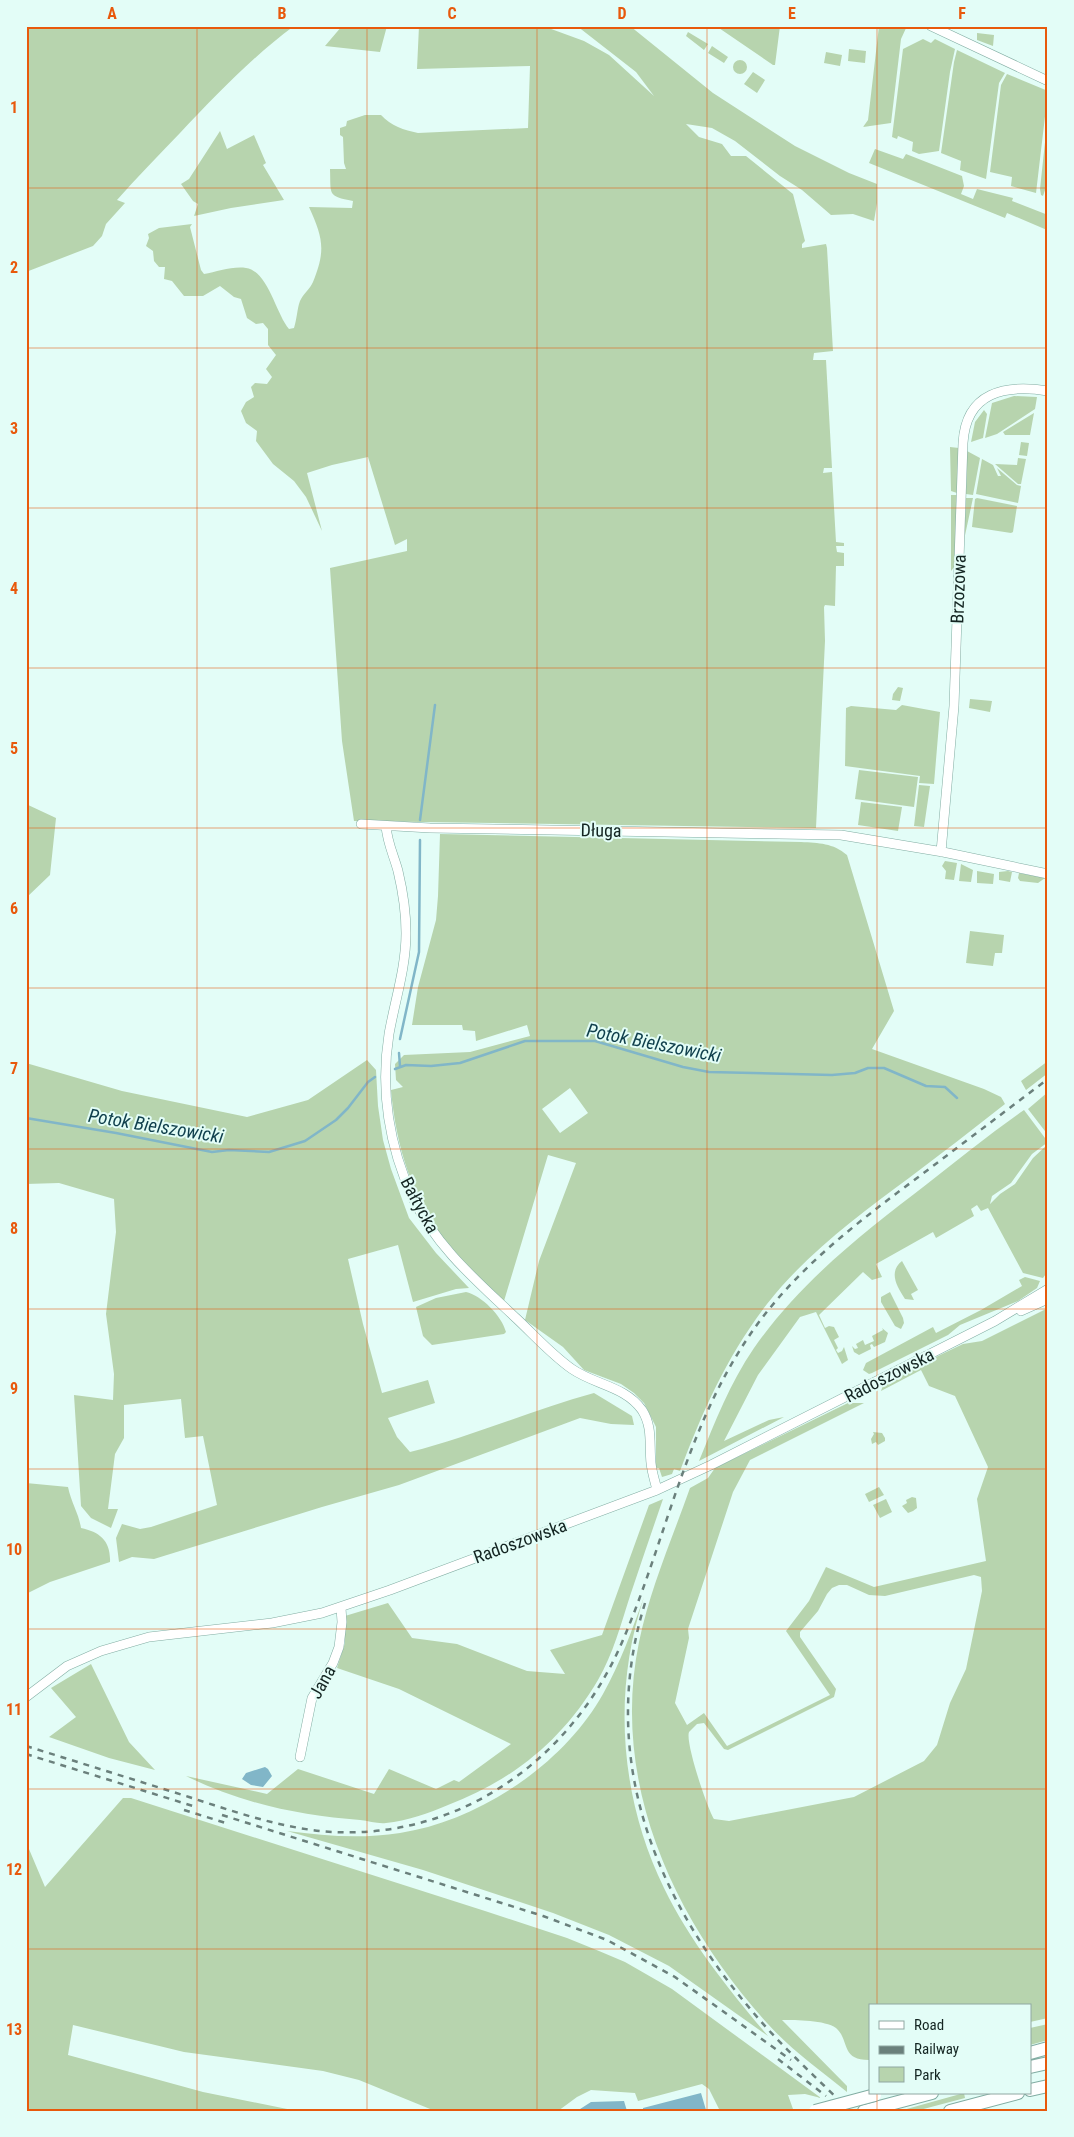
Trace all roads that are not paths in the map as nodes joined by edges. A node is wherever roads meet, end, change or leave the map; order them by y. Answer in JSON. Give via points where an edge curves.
{"nodes":[{"id":1,"x":930,"y":26,"type":"edge"},
{"id":2,"x":1048,"y":81,"type":"edge"},
{"id":3,"x":1048,"y":391,"type":"edge"},
{"id":4,"x":360,"y":824,"type":"dead end"},
{"id":5,"x":386,"y":826,"type":"junction"},
{"id":6,"x":941,"y":852,"type":"junction"},
{"id":7,"x":1048,"y":874,"type":"edge"},
{"id":8,"x":1048,"y":1289,"type":"edge"},
{"id":9,"x":1048,"y":1299,"type":"edge"},
{"id":10,"x":995,"y":1321,"type":"junction"},
{"id":11,"x":657,"y":1490,"type":"junction"},
{"id":12,"x":341,"y":1608,"type":"junction"},
{"id":13,"x":26,"y":1697,"type":"edge"},
{"id":14,"x":300,"y":1757,"type":"dead end"},
{"id":15,"x":1048,"y":2048,"type":"edge"},
{"id":16,"x":1032,"y":2053,"type":"edge"},
{"id":17,"x":1048,"y":2063,"type":"edge"},
{"id":18,"x":1032,"y":2067,"type":"edge"},
{"id":19,"x":1048,"y":2086,"type":"edge"},
{"id":20,"x":1032,"y":2090,"type":"edge"},
{"id":21,"x":922,"y":2094,"type":"edge"},
{"id":22,"x":1014,"y":2094,"type":"edge"},
{"id":23,"x":881,"y":2098,"type":"edge"},
{"id":24,"x":815,"y":2111,"type":"edge"},
{"id":25,"x":864,"y":2111,"type":"edge"},
{"id":26,"x":950,"y":2111,"type":"edge"}],
"edges":[{"from":1,"to":2,"type":"street"},
{"from":3,"to":6,"type":"street","name":"Brzozowa","via":[[1015,388],[998,392],[975,407],[966,424],[954,706]]},
{"from":4,"to":5,"type":"street","name":"Długa"},
{"from":5,"to":6,"type":"street","name":"Długa","via":[[841,835]]},
{"from":5,"to":11,"type":"street","name":"Bałtycka","via":[[400,881],[405,918],[404,966],[385,1074],[390,1129],[402,1172],[434,1233],[465,1271],[563,1362],[636,1402],[650,1430],[651,1464]]},
{"from":6,"to":7,"type":"street"},
{"from":8,"to":10,"type":"street","name":"Radoszowska"},
{"from":9,"to":10,"type":"street","name":"Radoszowska"},
{"from":10,"to":11,"type":"street","name":"Radoszowska"},
{"from":11,"to":12,"type":"street","name":"Radoszowska"},
{"from":12,"to":13,"type":"street","name":"Radoszowska","via":[[296,1619],[135,1640],[85,1657]]},
{"from":12,"to":14,"type":"street","name":"Jana","via":[[339,1647],[334,1663],[312,1698]]},
{"from":15,"to":16,"type":"highway"},
{"from":17,"to":18,"type":"highway"},
{"from":19,"to":20,"type":"highway"},
{"from":21,"to":23,"type":"highway"},
{"from":22,"to":26,"type":"highway"},
{"from":23,"to":24,"type":"highway","bridge":true},
{"from":23,"to":25,"type":"highway"}]}
